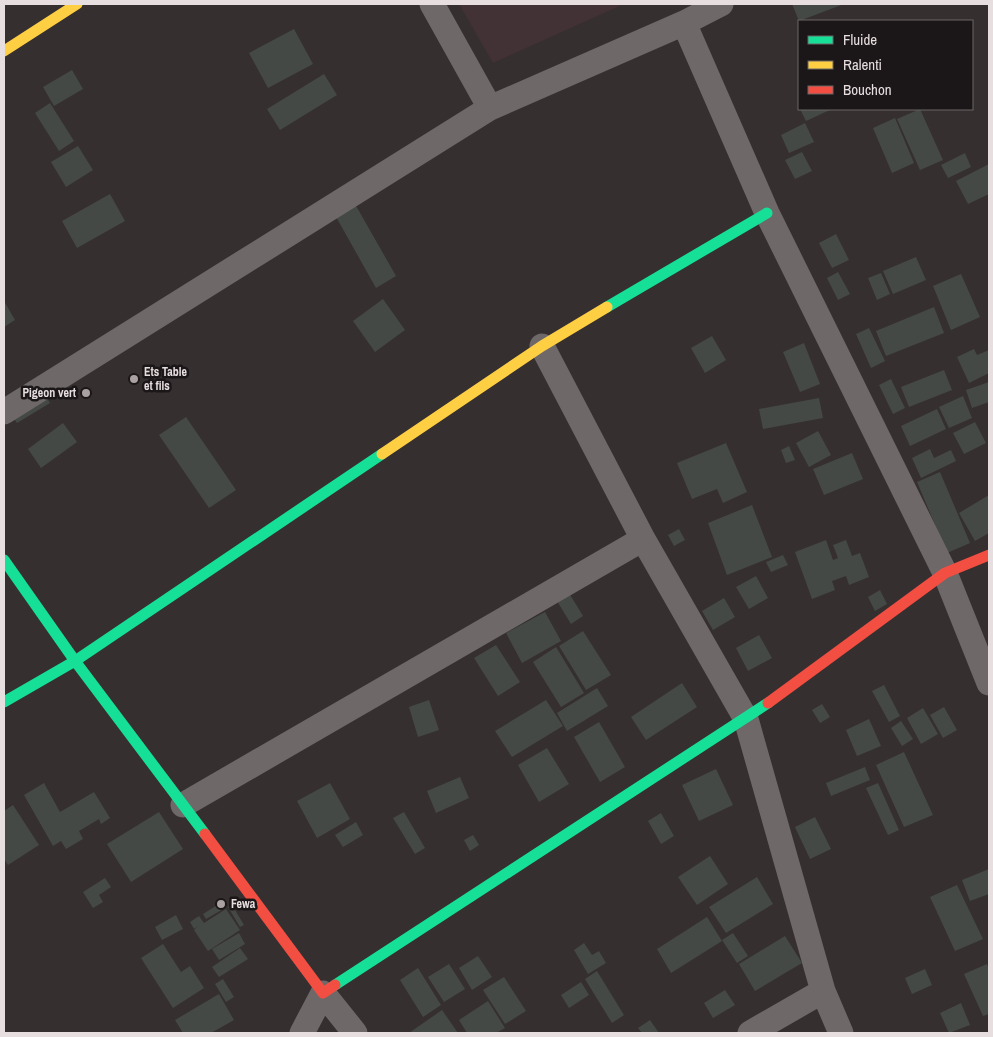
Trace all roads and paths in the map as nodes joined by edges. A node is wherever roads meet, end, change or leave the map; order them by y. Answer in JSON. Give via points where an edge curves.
{"nodes":[{"id":1,"x":77,"y":4,"type":"edge"},
{"id":2,"x":432,"y":4,"type":"edge"},
{"id":3,"x":721,"y":4,"type":"edge"},
{"id":4,"x":684,"y":23,"type":"junction"},
{"id":5,"x":4,"y":51,"type":"edge"},
{"id":6,"x":490,"y":108,"type":"junction"},
{"id":7,"x":767,"y":213,"type":"junction"},
{"id":8,"x":542,"y":346,"type":"junction"},
{"id":9,"x":4,"y":412,"type":"edge"},
{"id":10,"x":643,"y":539,"type":"junction"},
{"id":11,"x":989,"y":555,"type":"edge"},
{"id":12,"x":4,"y":560,"type":"edge"},
{"id":13,"x":945,"y":573,"type":"junction"},
{"id":14,"x":75,"y":661,"type":"junction"},
{"id":15,"x":989,"y":684,"type":"edge"},
{"id":16,"x":4,"y":702,"type":"edge"},
{"id":17,"x":746,"y":719,"type":"junction"},
{"id":18,"x":183,"y":805,"type":"junction"},
{"id":19,"x":823,"y":991,"type":"junction"},
{"id":20,"x":323,"y":993,"type":"junction"},
{"id":21,"x":302,"y":1033,"type":"edge"},
{"id":22,"x":355,"y":1033,"type":"edge"},
{"id":23,"x":750,"y":1033,"type":"edge"},
{"id":24,"x":841,"y":1033,"type":"edge"}],
"edges":[{"from":1,"to":5,"type":"street"},
{"from":2,"to":6,"type":"street"},
{"from":3,"to":4,"type":"street"},
{"from":4,"to":6,"type":"street"},
{"from":4,"to":7,"type":"street"},
{"from":6,"to":9,"type":"street"},
{"from":7,"to":8,"type":"street"},
{"from":7,"to":13,"type":"street"},
{"from":8,"to":10,"type":"street"},
{"from":8,"to":14,"type":"street"},
{"from":10,"to":17,"type":"street"},
{"from":10,"to":18,"type":"street"},
{"from":11,"to":13,"type":"street"},
{"from":12,"to":14,"type":"street"},
{"from":13,"to":15,"type":"street"},
{"from":13,"to":17,"type":"street"},
{"from":14,"to":16,"type":"street"},
{"from":14,"to":18,"type":"street"},
{"from":17,"to":19,"type":"street"},
{"from":17,"to":20,"type":"street"},
{"from":18,"to":20,"type":"street"},
{"from":19,"to":23,"type":"street"},
{"from":19,"to":24,"type":"street"},
{"from":20,"to":21,"type":"street"},
{"from":20,"to":22,"type":"street"}]}
